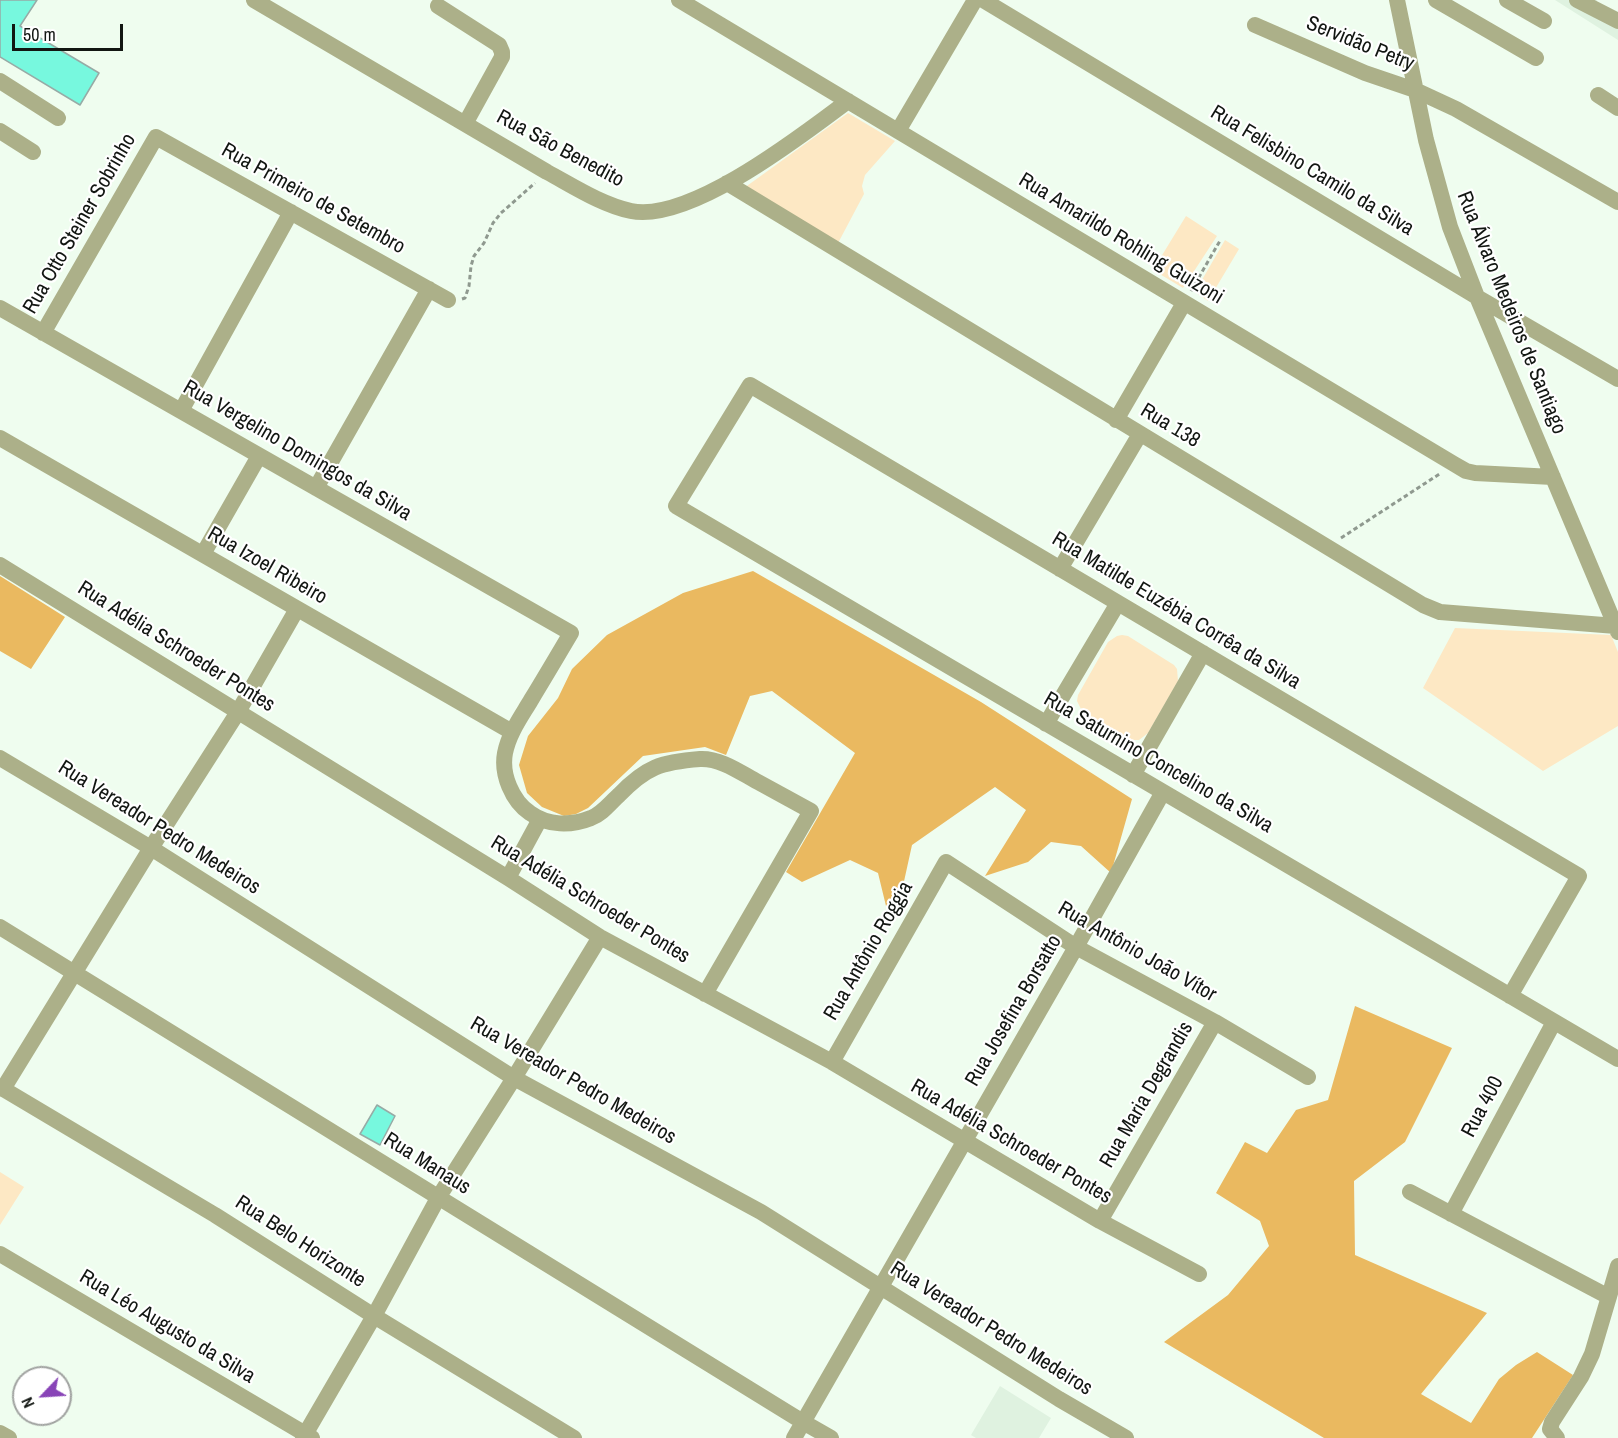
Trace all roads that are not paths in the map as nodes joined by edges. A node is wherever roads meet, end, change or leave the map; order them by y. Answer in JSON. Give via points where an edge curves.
{"nodes":[{"id":1,"x":254,"y":0,"type":"edge"},
{"id":2,"x":679,"y":0,"type":"edge"},
{"id":3,"x":975,"y":0,"type":"edge"},
{"id":4,"x":983,"y":0,"type":"edge"},
{"id":5,"x":1397,"y":0,"type":"edge"},
{"id":6,"x":1436,"y":0,"type":"edge"},
{"id":7,"x":1507,"y":0,"type":"edge"},
{"id":8,"x":1576,"y":0,"type":"edge"},
{"id":9,"x":438,"y":6,"type":"dead end"},
{"id":10,"x":1544,"y":21,"type":"dead end"},
{"id":11,"x":1618,"y":21,"type":"edge"},
{"id":12,"x":1255,"y":25,"type":"dead end"},
{"id":13,"x":1536,"y":58,"type":"dead end"},
{"id":14,"x":0,"y":81,"type":"edge"},
{"id":15,"x":1415,"y":90,"type":"junction"},
{"id":16,"x":1598,"y":95,"type":"dead end"},
{"id":17,"x":848,"y":101,"type":"junction"},
{"id":18,"x":1618,"y":108,"type":"edge"},
{"id":19,"x":58,"y":118,"type":"dead end"},
{"id":20,"x":465,"y":124,"type":"junction"},
{"id":21,"x":0,"y":131,"type":"edge"},
{"id":22,"x":898,"y":131,"type":"junction"},
{"id":23,"x":156,"y":137,"type":"joint"},
{"id":24,"x":33,"y":152,"type":"dead end"},
{"id":25,"x":727,"y":183,"type":"junction"},
{"id":26,"x":1618,"y":202,"type":"edge"},
{"id":27,"x":291,"y":212,"type":"junction"},
{"id":28,"x":429,"y":289,"type":"junction"},
{"id":29,"x":1477,"y":297,"type":"junction"},
{"id":30,"x":448,"y":300,"type":"road end"},
{"id":31,"x":1184,"y":303,"type":"junction"},
{"id":32,"x":0,"y":309,"type":"edge"},
{"id":33,"x":43,"y":333,"type":"junction"},
{"id":34,"x":1618,"y":379,"type":"edge"},
{"id":35,"x":750,"y":385,"type":"joint"},
{"id":36,"x":181,"y":411,"type":"junction"},
{"id":37,"x":1116,"y":420,"type":"junction"},
{"id":38,"x":1140,"y":434,"type":"junction"},
{"id":39,"x":0,"y":438,"type":"edge"},
{"id":40,"x":259,"y":456,"type":"junction"},
{"id":41,"x":1552,"y":477,"type":"junction"},
{"id":42,"x":316,"y":488,"type":"junction"},
{"id":43,"x":202,"y":554,"type":"junction"},
{"id":44,"x":0,"y":565,"type":"edge"},
{"id":45,"x":1060,"y":569,"type":"junction"},
{"id":46,"x":1118,"y":603,"type":"junction"},
{"id":47,"x":297,"y":609,"type":"junction"},
{"id":48,"x":1617,"y":629,"type":"edge"},
{"id":49,"x":1203,"y":653,"type":"junction"},
{"id":50,"x":238,"y":712,"type":"junction"},
{"id":51,"x":1046,"y":724,"type":"junction"},
{"id":52,"x":512,"y":732,"type":"junction"},
{"id":53,"x":0,"y":758,"type":"edge"},
{"id":54,"x":1133,"y":775,"type":"junction"},
{"id":55,"x":1163,"y":792,"type":"junction"},
{"id":56,"x":540,"y":819,"type":"junction"},
{"id":57,"x":151,"y":848,"type":"junction"},
{"id":58,"x":946,"y":862,"type":"joint"},
{"id":59,"x":508,"y":878,"type":"junction"},
{"id":60,"x":0,"y":927,"type":"edge"},
{"id":61,"x":600,"y":937,"type":"junction"},
{"id":62,"x":1076,"y":946,"type":"junction"},
{"id":63,"x":75,"y":972,"type":"junction"},
{"id":64,"x":705,"y":994,"type":"junction"},
{"id":65,"x":1510,"y":996,"type":"junction"},
{"id":66,"x":1215,"y":1022,"type":"junction"},
{"id":67,"x":1554,"y":1022,"type":"junction"},
{"id":68,"x":1618,"y":1059,"type":"edge"},
{"id":69,"x":832,"y":1062,"type":"junction"},
{"id":70,"x":1308,"y":1077,"type":"dead end"},
{"id":71,"x":514,"y":1078,"type":"junction"},
{"id":72,"x":2,"y":1088,"type":"edge"},
{"id":73,"x":964,"y":1142,"type":"junction"},
{"id":74,"x":1410,"y":1192,"type":"dead end"},
{"id":75,"x":438,"y":1198,"type":"junction"},
{"id":76,"x":1451,"y":1214,"type":"junction"},
{"id":77,"x":1100,"y":1221,"type":"junction"},
{"id":78,"x":0,"y":1254,"type":"edge"},
{"id":79,"x":1618,"y":1266,"type":"edge"},
{"id":80,"x":1199,"y":1274,"type":"dead end"},
{"id":81,"x":880,"y":1287,"type":"junction"},
{"id":82,"x":1609,"y":1297,"type":"junction"},
{"id":83,"x":374,"y":1316,"type":"junction"},
{"id":84,"x":803,"y":1422,"type":"junction"},
{"id":85,"x":0,"y":1433,"type":"edge"},
{"id":86,"x":307,"y":1437,"type":"edge"},
{"id":87,"x":9,"y":1438,"type":"edge"},
{"id":88,"x":574,"y":1438,"type":"edge"},
{"id":89,"x":794,"y":1438,"type":"edge"},
{"id":90,"x":831,"y":1438,"type":"edge"},
{"id":91,"x":1126,"y":1438,"type":"edge"},
{"id":92,"x":1557,"y":1438,"type":"edge"}],
"edges":[{"from":1,"to":20,"type":"street","name":"Rua São Benedito"},
{"from":2,"to":17,"type":"street","name":"Rua Amarildo Rohling Guizoni"},
{"from":3,"to":22,"type":"street"},
{"from":4,"to":29,"type":"street","name":"Rua Felisbino Camilo da Silva"},
{"from":5,"to":15,"type":"street","name":"Rua Álvaro Medeiros de Santiago"},
{"from":6,"to":13,"type":"street"},
{"from":7,"to":10,"type":"street"},
{"from":8,"to":11,"type":"street"},
{"from":9,"to":20,"type":"street","via":[[499,45],[502,52]]},
{"from":12,"to":15,"type":"street","name":"Servidão Petry","via":[[1365,73]]},
{"from":14,"to":19,"type":"street"},
{"from":15,"to":26,"type":"street","name":"Servidão Petry","via":[[1456,109]]},
{"from":15,"to":29,"type":"street","name":"Rua Álvaro Medeiros de Santiago","via":[[1441,199]]},
{"from":16,"to":18,"type":"street"},
{"from":17,"to":22,"type":"street","name":"Rua Amarildo Rohling Guizoni"},
{"from":17,"to":25,"type":"street","name":"Rua São Benedito"},
{"from":20,"to":25,"type":"street","name":"Rua São Benedito","via":[[592,197],[631,211],[650,212],[676,206]]},
{"from":21,"to":24,"type":"street"},
{"from":22,"to":31,"type":"street","name":"Rua Amarildo Rohling Guizoni"},
{"from":23,"to":27,"type":"street","name":"Rua Primeiro de Setembro"},
{"from":23,"to":33,"type":"street","name":"Rua Otto Steiner Sobrinho"},
{"from":25,"to":37,"type":"street","name":"Rua 138"},
{"from":27,"to":28,"type":"street","name":"Rua Primeiro de Setembro"},
{"from":27,"to":36,"type":"street"},
{"from":28,"to":30,"type":"street","name":"Rua Primeiro de Setembro"},
{"from":28,"to":42,"type":"street"},
{"from":29,"to":34,"type":"street","name":"Rua Felisbino Camilo da Silva"},
{"from":29,"to":41,"type":"street","name":"Rua Álvaro Medeiros de Santiago"},
{"from":31,"to":37,"type":"street"},
{"from":31,"to":41,"type":"street","name":"Rua Amarildo Rohling Guizoni","via":[[1454,464],[1475,473]]},
{"from":32,"to":33,"type":"street","name":"Rua Vergelino Domingos da Silva"},
{"from":33,"to":36,"type":"street","name":"Rua Vergelino Domingos da Silva"},
{"from":35,"to":45,"type":"street","name":"Rua Matilde Euzébia Corrêa da Silva"},
{"from":35,"to":51,"type":"street","name":"Rua Saturnino Concelino da Silva","via":[[676,506]]},
{"from":36,"to":40,"type":"street","name":"Rua Vergelino Domingos da Silva"},
{"from":37,"to":38,"type":"street","name":"Rua 138"},
{"from":38,"to":45,"type":"street"},
{"from":38,"to":48,"type":"street","name":"Rua 138","via":[[1440,612]]},
{"from":39,"to":43,"type":"street","name":"Rua Izoel Ribeiro"},
{"from":40,"to":42,"type":"street","name":"Rua Vergelino Domingos da Silva"},
{"from":40,"to":43,"type":"street"},
{"from":41,"to":48,"type":"street","name":"Rua Álvaro Medeiros de Santiago"},
{"from":42,"to":52,"type":"street","name":"Rua Vergelino Domingos da Silva","via":[[572,633]]},
{"from":43,"to":47,"type":"street","name":"Rua Izoel Ribeiro"},
{"from":44,"to":50,"type":"street","name":"Rua Adélia Schroeder Pontes"},
{"from":45,"to":46,"type":"street","name":"Rua Matilde Euzébia Corrêa da Silva"},
{"from":46,"to":49,"type":"street","name":"Rua Matilde Euzébia Corrêa da Silva"},
{"from":46,"to":51,"type":"street"},
{"from":47,"to":50,"type":"street"},
{"from":47,"to":52,"type":"street","name":"Rua Izoel Ribeiro"},
{"from":49,"to":54,"type":"street"},
{"from":49,"to":65,"type":"street","name":"Rua Matilde Euzébia Corrêa da Silva","via":[[1579,876]]},
{"from":50,"to":57,"type":"street"},
{"from":50,"to":59,"type":"street","name":"Rua Adélia Schroeder Pontes"},
{"from":51,"to":54,"type":"street","name":"Rua Saturnino Concelino da Silva"},
{"from":52,"to":56,"type":"street","via":[[505,754],[507,779],[522,806]]},
{"from":53,"to":57,"type":"street","name":"Rua Vereador Pedro Medeiros"},
{"from":54,"to":55,"type":"street","name":"Rua Saturnino Concelino da Silva"},
{"from":55,"to":62,"type":"street","name":"Rua Josefina Borsatto"},
{"from":55,"to":65,"type":"street","name":"Rua Saturnino Concelino da Silva"},
{"from":56,"to":59,"type":"street"},
{"from":56,"to":64,"type":"street","via":[[558,824],[587,820],[602,812],[647,771],[701,759],[720,762],[811,811]]},
{"from":57,"to":63,"type":"street"},
{"from":57,"to":71,"type":"street","name":"Rua Vereador Pedro Medeiros"},
{"from":58,"to":62,"type":"street","name":"Rua Antônio João Vítor"},
{"from":58,"to":69,"type":"street","name":"Rua Antônio Roggia"},
{"from":59,"to":61,"type":"street","name":"Rua Adélia Schroeder Pontes"},
{"from":60,"to":63,"type":"street","name":"Rua Manaus"},
{"from":61,"to":64,"type":"street","name":"Rua Adélia Schroeder Pontes"},
{"from":61,"to":71,"type":"street"},
{"from":62,"to":66,"type":"street","name":"Rua Antônio João Vítor"},
{"from":62,"to":73,"type":"street","name":"Rua Josefina Borsatto"},
{"from":63,"to":72,"type":"street"},
{"from":63,"to":75,"type":"street","name":"Rua Manaus"},
{"from":64,"to":69,"type":"street","name":"Rua Adélia Schroeder Pontes"},
{"from":65,"to":67,"type":"street","name":"Rua Saturnino Concelino da Silva"},
{"from":66,"to":70,"type":"street","name":"Rua Antônio João Vítor"},
{"from":66,"to":77,"type":"street","name":"Rua Maria Degrandis"},
{"from":67,"to":68,"type":"street","name":"Rua Saturnino Concelino da Silva"},
{"from":67,"to":76,"type":"street","name":"Rua 400"},
{"from":69,"to":73,"type":"street","name":"Rua Adélia Schroeder Pontes"},
{"from":71,"to":75,"type":"street"},
{"from":71,"to":81,"type":"street","name":"Rua Vereador Pedro Medeiros","via":[[761,1212]]},
{"from":72,"to":83,"type":"street","name":"Rua Belo Horizonte","via":[[215,1215]]},
{"from":73,"to":77,"type":"street","name":"Rua Adélia Schroeder Pontes"},
{"from":73,"to":81,"type":"street","name":"Rua Josefina Borsatto"},
{"from":74,"to":76,"type":"street"},
{"from":75,"to":83,"type":"street"},
{"from":75,"to":84,"type":"street","name":"Rua Manaus"},
{"from":76,"to":82,"type":"street"},
{"from":77,"to":80,"type":"street","name":"Rua Adélia Schroeder Pontes"},
{"from":78,"to":86,"type":"street","name":"Rua Léo Augusto da Silva"},
{"from":79,"to":82,"type":"street"},
{"from":81,"to":84,"type":"street","name":"Rua Josefina Borsatto"},
{"from":81,"to":91,"type":"street","name":"Rua Vereador Pedro Medeiros"},
{"from":82,"to":92,"type":"street","via":[[1586,1367],[1552,1422],[1550,1429]]},
{"from":83,"to":86,"type":"street"},
{"from":83,"to":88,"type":"street","name":"Rua Belo Horizonte"},
{"from":84,"to":89,"type":"street","name":"Rua Josefina Borsatto"},
{"from":84,"to":90,"type":"street","name":"Rua Manaus"},
{"from":85,"to":87,"type":"street"}]}
